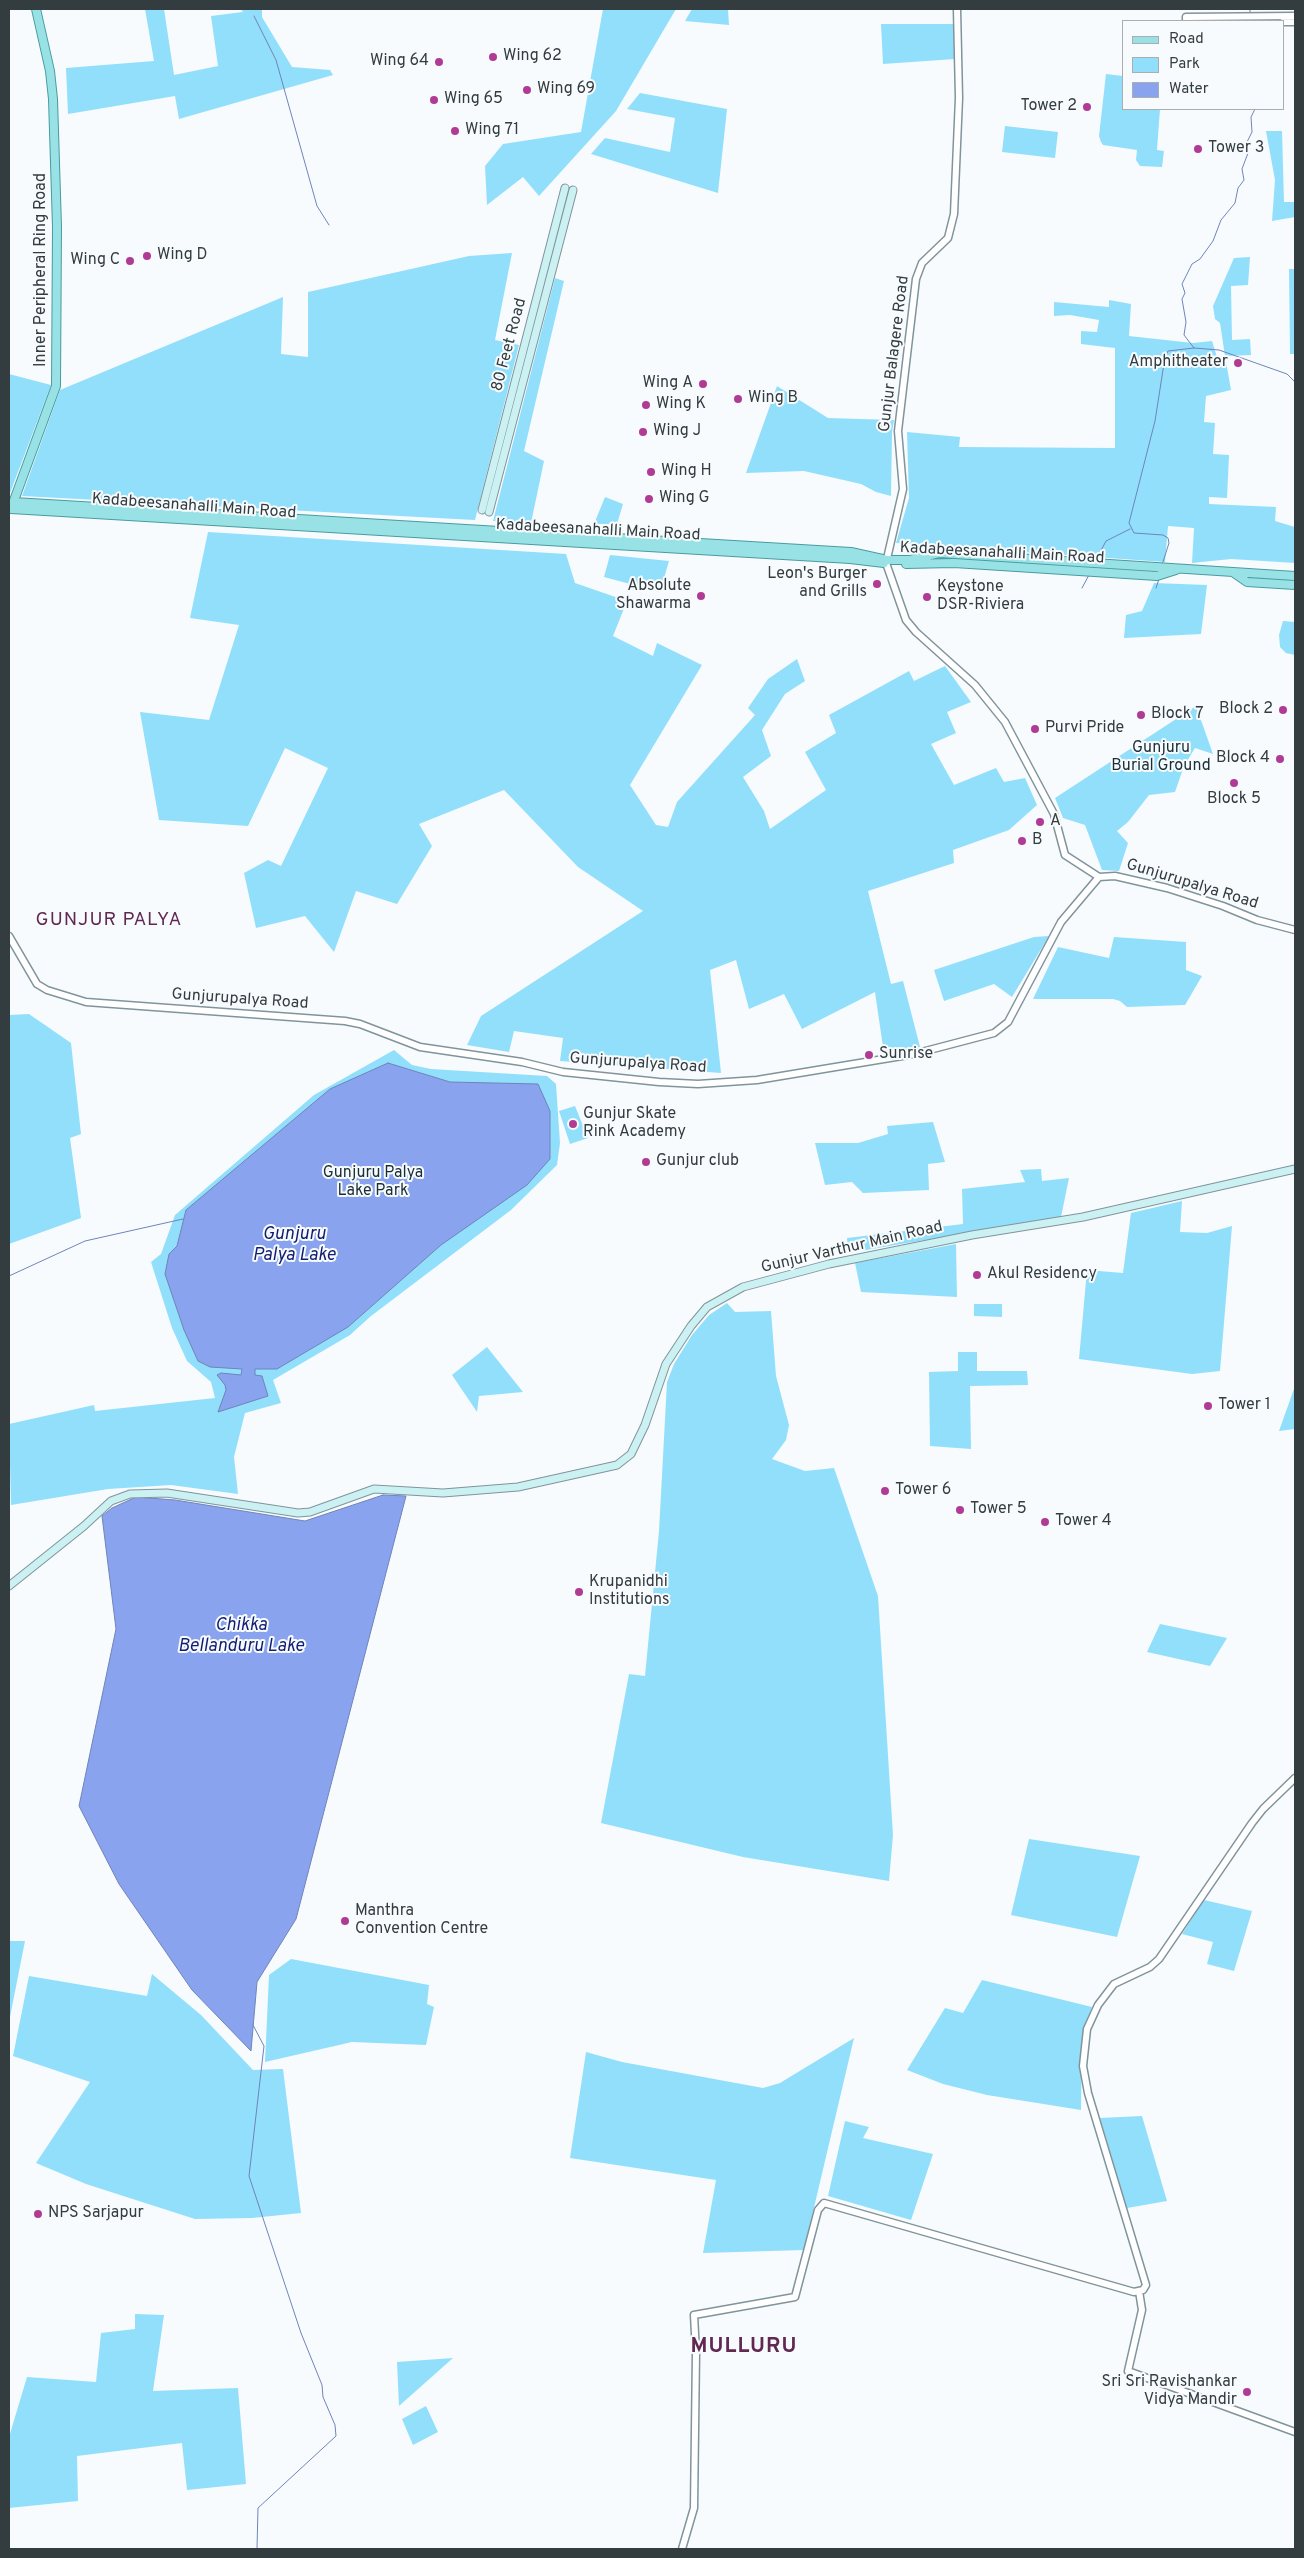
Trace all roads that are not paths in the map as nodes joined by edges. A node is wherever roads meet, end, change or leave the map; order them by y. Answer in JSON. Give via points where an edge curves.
{"nodes":[{"id":1,"x":36,"y":9,"type":"edge"},
{"id":2,"x":42,"y":9,"type":"edge"},
{"id":3,"x":957,"y":9,"type":"edge"},
{"id":4,"x":1295,"y":16,"type":"edge"},
{"id":5,"x":1186,"y":19,"type":"edge"},
{"id":6,"x":39,"y":22,"type":"junction"},
{"id":7,"x":569,"y":189,"type":"dead end"},
{"id":8,"x":11,"y":507,"type":"edge"},
{"id":9,"x":485,"y":511,"type":"dead end"},
{"id":10,"x":887,"y":561,"type":"junction"},
{"id":11,"x":1233,"y":571,"type":"junction"},
{"id":12,"x":1295,"y":576,"type":"edge"},
{"id":13,"x":1295,"y":585,"type":"edge"},
{"id":14,"x":1098,"y":878,"type":"junction"},
{"id":15,"x":1295,"y":930,"type":"edge"},
{"id":16,"x":9,"y":936,"type":"edge"},
{"id":17,"x":1295,"y":1169,"type":"edge"},
{"id":18,"x":9,"y":1586,"type":"edge"},
{"id":19,"x":1295,"y":1778,"type":"edge"},
{"id":20,"x":1139,"y":2291,"type":"junction"},
{"id":21,"x":1295,"y":2432,"type":"edge"},
{"id":22,"x":682,"y":2549,"type":"edge"}],
"edges":[{"from":1,"to":6,"type":"main road","name":"Inner Peripheral Ring Road"},
{"from":2,"to":6,"type":"main road","name":"Inner Peripheral Ring Road"},
{"from":3,"to":10,"type":"street","name":"Gunjur Balagere Road","via":[[959,98],[954,214],[948,238],[922,263],[916,279],[898,431],[903,489]]},
{"from":4,"to":5,"type":"street"},
{"from":6,"to":8,"type":"main road","name":"Inner Peripheral Ring Road","via":[[50,71],[53,107],[57,227],[56,386]]},
{"from":7,"to":9,"type":"main road","name":"80 Feet Road"},
{"from":8,"to":10,"type":"main road","name":"Kadabeesanahalli Main Road","via":[[481,535],[851,552]]},
{"from":10,"to":11,"type":"main road","name":"Kadabeesanahalli Main Road","via":[[910,560],[939,553]]},
{"from":10,"to":14,"type":"street","via":[[906,620],[975,685],[1005,722],[1054,814],[1065,855]]},
{"from":11,"to":12,"type":"main road","name":"Kadabeesanahalli Main Road"},
{"from":11,"to":13,"type":"main road","name":"Kadabeesanahalli Main Road","via":[[1247,582]]},
{"from":14,"to":15,"type":"street","name":"Gunjurupalya Road","via":[[1114,876],[1167,888]]},
{"from":14,"to":16,"type":"street","name":"Gunjurupalya Road","via":[[1061,922],[1008,1022],[994,1033],[914,1054],[732,1082],[659,1082],[563,1072],[522,1062],[420,1047],[345,1021],[86,1002],[37,984]]},
{"from":17,"to":18,"type":"main road","name":"Gunjur Varthur Main Road","via":[[1083,1217],[829,1264],[743,1287],[707,1306],[691,1326],[666,1364],[632,1454],[625,1461],[602,1470],[518,1487],[443,1493],[374,1489],[310,1512],[298,1513],[168,1493],[130,1494],[111,1501]]},
{"from":19,"to":20,"type":"street","via":[[1263,1808],[1159,1959],[1150,1967],[1114,1984],[1098,2005],[1088,2029],[1083,2066],[1088,2093],[1146,2285]]},
{"from":20,"to":21,"type":"street","via":[[1142,2310],[1128,2371]]},
{"from":20,"to":22,"type":"street","via":[[824,2203],[818,2210],[794,2297],[694,2315],[694,2508]]}]}
